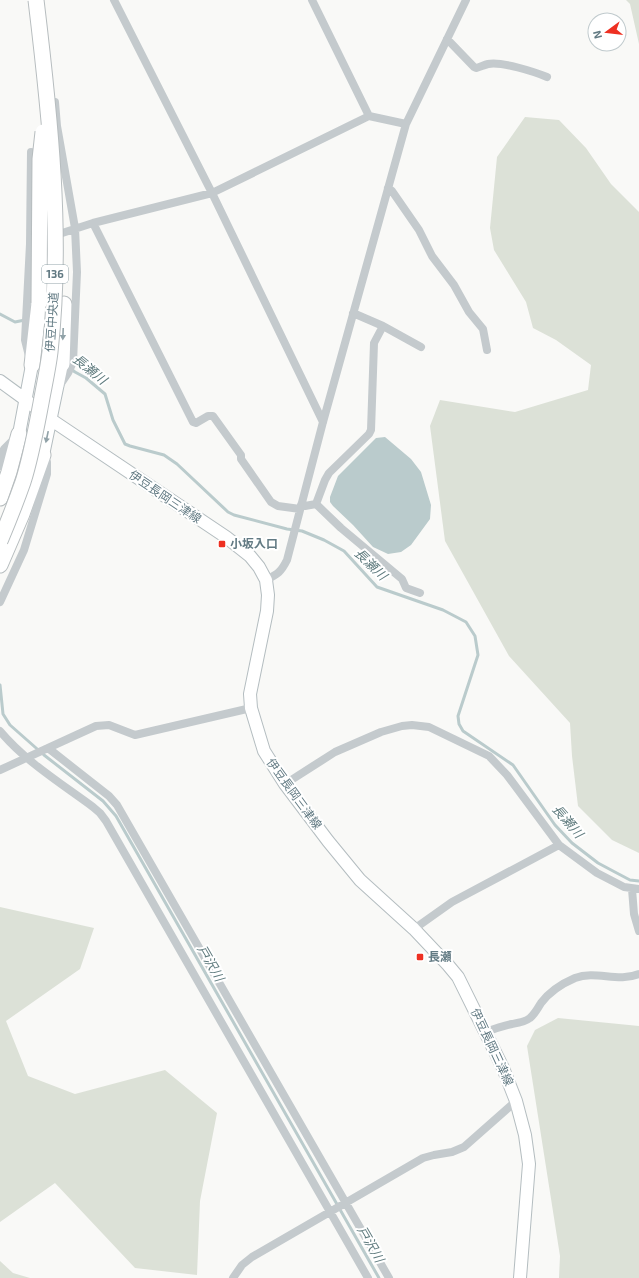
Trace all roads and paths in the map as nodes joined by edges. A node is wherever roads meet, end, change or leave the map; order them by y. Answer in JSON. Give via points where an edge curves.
{"nodes":[{"id":1,"x":29,"y":0,"type":"edge"},
{"id":2,"x":36,"y":0,"type":"edge"},
{"id":3,"x":44,"y":0,"type":"edge"},
{"id":4,"x":114,"y":0,"type":"edge"},
{"id":5,"x":312,"y":0,"type":"edge"},
{"id":6,"x":466,"y":0,"type":"edge"},
{"id":7,"x":447,"y":39,"type":"junction"},
{"id":8,"x":547,"y":77,"type":"dead end"},
{"id":9,"x":369,"y":116,"type":"junction"},
{"id":10,"x":406,"y":124,"type":"junction"},
{"id":11,"x":43,"y":127,"type":"junction"},
{"id":12,"x":51,"y":145,"type":"junction"},
{"id":13,"x":31,"y":152,"type":"dead end"},
{"id":14,"x":388,"y":188,"type":"junction"},
{"id":15,"x":212,"y":193,"type":"junction"},
{"id":16,"x":93,"y":223,"type":"junction"},
{"id":17,"x":75,"y":228,"type":"junction"},
{"id":18,"x":30,"y":244,"type":"junction"},
{"id":19,"x":353,"y":312,"type":"junction"},
{"id":20,"x":383,"y":326,"type":"junction"},
{"id":21,"x":421,"y":347,"type":"dead end"},
{"id":22,"x":487,"y":350,"type":"dead end"},
{"id":23,"x":62,"y":364,"type":"joint"},
{"id":24,"x":32,"y":365,"type":"junction"},
{"id":25,"x":0,"y":381,"type":"edge"},
{"id":26,"x":57,"y":388,"type":"junction"},
{"id":27,"x":26,"y":400,"type":"junction"},
{"id":28,"x":50,"y":419,"type":"junction"},
{"id":29,"x":322,"y":422,"type":"junction"},
{"id":30,"x":19,"y":434,"type":"junction"},
{"id":31,"x":43,"y":455,"type":"junction"},
{"id":32,"x":0,"y":466,"type":"edge"},
{"id":33,"x":0,"y":498,"type":"edge"},
{"id":34,"x":316,"y":504,"type":"junction"},
{"id":35,"x":300,"y":507,"type":"junction"},
{"id":36,"x":0,"y":524,"type":"edge"},
{"id":37,"x":0,"y":541,"type":"edge"},
{"id":38,"x":0,"y":564,"type":"edge"},
{"id":39,"x":266,"y":580,"type":"junction"},
{"id":40,"x":420,"y":593,"type":"dead end"},
{"id":41,"x":0,"y":602,"type":"edge"},
{"id":42,"x":251,"y":708,"type":"junction"},
{"id":43,"x":0,"y":731,"type":"edge"},
{"id":44,"x":47,"y":748,"type":"junction"},
{"id":45,"x":30,"y":756,"type":"junction"},
{"id":46,"x":0,"y":770,"type":"edge"},
{"id":47,"x":285,"y":784,"type":"junction"},
{"id":48,"x":559,"y":845,"type":"junction"},
{"id":49,"x":636,"y":889,"type":"edge"},
{"id":50,"x":414,"y":930,"type":"junction"},
{"id":51,"x":639,"y":931,"type":"edge"},
{"id":52,"x":639,"y":974,"type":"edge"},
{"id":53,"x":486,"y":1032,"type":"junction"},
{"id":54,"x":516,"y":1101,"type":"junction"},
{"id":55,"x":345,"y":1203,"type":"junction"},
{"id":56,"x":332,"y":1211,"type":"junction"},
{"id":57,"x":233,"y":1278,"type":"edge"},
{"id":58,"x":368,"y":1278,"type":"edge"},
{"id":59,"x":389,"y":1278,"type":"edge"},
{"id":60,"x":520,"y":1278,"type":"edge"}],
"edges":[{"from":1,"to":11,"type":"highway","name":"伊豆中央道","number":"136"},
{"from":2,"to":12,"type":"highway","name":"伊豆中央道","number":"136","bridge":true},
{"from":3,"to":17,"type":"street","via":[[57,126]]},
{"from":4,"to":15,"type":"street"},
{"from":5,"to":9,"type":"street"},
{"from":6,"to":7,"type":"street"},
{"from":7,"to":8,"type":"street","via":[[474,67],[496,64]]},
{"from":7,"to":10,"type":"street"},
{"from":9,"to":10,"type":"street"},
{"from":9,"to":15,"type":"street"},
{"from":10,"to":14,"type":"street"},
{"from":11,"to":24,"type":"highway","bridge":true,"via":[[40,158],[39,303]]},
{"from":11,"to":36,"type":"highway","name":"伊豆中央道","number":"136","bridge":true,"via":[[49,250],[43,353],[23,457]]},
{"from":12,"to":23,"type":"highway","one_way":true,"bridge":true,"via":[[64,236]]},
{"from":12,"to":37,"type":"highway","name":"伊豆中央道","number":"136","bridge":true,"via":[[56,249],[50,354],[23,482]]},
{"from":13,"to":18,"type":"street"},
{"from":14,"to":19,"type":"street"},
{"from":14,"to":22,"type":"street","via":[[412,218],[432,256],[469,312],[483,328]]},
{"from":15,"to":16,"type":"street"},
{"from":15,"to":29,"type":"street"},
{"from":16,"to":17,"type":"street"},
{"from":16,"to":35,"type":"street","via":[[193,422],[213,416],[271,502],[278,506]]},
{"from":17,"to":18,"type":"street"},
{"from":17,"to":26,"type":"street","via":[[77,272],[73,362]]},
{"from":18,"to":24,"type":"street","via":[[25,340]]},
{"from":19,"to":20,"type":"street"},
{"from":19,"to":29,"type":"street"},
{"from":20,"to":21,"type":"street"},
{"from":20,"to":34,"type":"street","via":[[374,343],[371,430],[329,473]]},
{"from":23,"to":26,"type":"main road"},
{"from":24,"to":27,"type":"main road"},
{"from":25,"to":27,"type":"main road","name":"伊豆長岡三津線"},
{"from":26,"to":28,"type":"main road"},
{"from":27,"to":28,"type":"main road","name":"伊豆長岡三津線"},
{"from":27,"to":30,"type":"main road"},
{"from":28,"to":31,"type":"main road","one_way":true},
{"from":28,"to":39,"type":"main road","name":"伊豆長岡三津線","via":[[226,536],[250,556]]},
{"from":29,"to":35,"type":"street"},
{"from":30,"to":32,"type":"street","via":[[4,449]]},
{"from":30,"to":33,"type":"highway"},
{"from":31,"to":38,"type":"highway","via":[[22,514]]},
{"from":31,"to":41,"type":"street","via":[[47,462],[47,474],[24,550]]},
{"from":34,"to":35,"type":"street"},
{"from":34,"to":40,"type":"street","via":[[346,533],[402,579],[406,588]]},
{"from":35,"to":39,"type":"street","via":[[283,569]]},
{"from":39,"to":42,"type":"main road","name":"伊豆長岡三津線","via":[[267,611],[252,680]]},
{"from":42,"to":44,"type":"street","via":[[135,735],[109,725],[96,726]]},
{"from":42,"to":47,"type":"main road","name":"伊豆長岡三津線","via":[[264,751]]},
{"from":43,"to":45,"type":"street","via":[[11,744]]},
{"from":44,"to":45,"type":"street"},
{"from":44,"to":55,"type":"street","via":[[117,805]]},
{"from":45,"to":46,"type":"street"},
{"from":45,"to":56,"type":"street","via":[[93,807],[106,821]]},
{"from":47,"to":48,"type":"street","via":[[335,752],[381,732],[402,726],[429,727],[489,756],[507,774]]},
{"from":47,"to":50,"type":"main road","name":"伊豆長岡三津線","via":[[360,880]]},
{"from":48,"to":49,"type":"street","via":[[597,873],[624,887]]},
{"from":48,"to":50,"type":"street","via":[[452,902]]},
{"from":49,"to":51,"type":"street","via":[[634,914]]},
{"from":50,"to":53,"type":"main road","name":"伊豆長岡三津線","via":[[458,978]]},
{"from":52,"to":53,"type":"street","via":[[629,978],[591,975],[577,978],[562,984],[547,995],[530,1018]]},
{"from":53,"to":54,"type":"main road","name":"伊豆長岡三津線"},
{"from":54,"to":55,"type":"street","via":[[464,1148],[423,1158]]},
{"from":54,"to":60,"type":"main road","name":"伊豆長岡三津線","via":[[529,1164]]},
{"from":55,"to":56,"type":"street"},
{"from":55,"to":59,"type":"street"},
{"from":56,"to":57,"type":"street","via":[[252,1257],[242,1265]]},
{"from":56,"to":58,"type":"street"}]}
